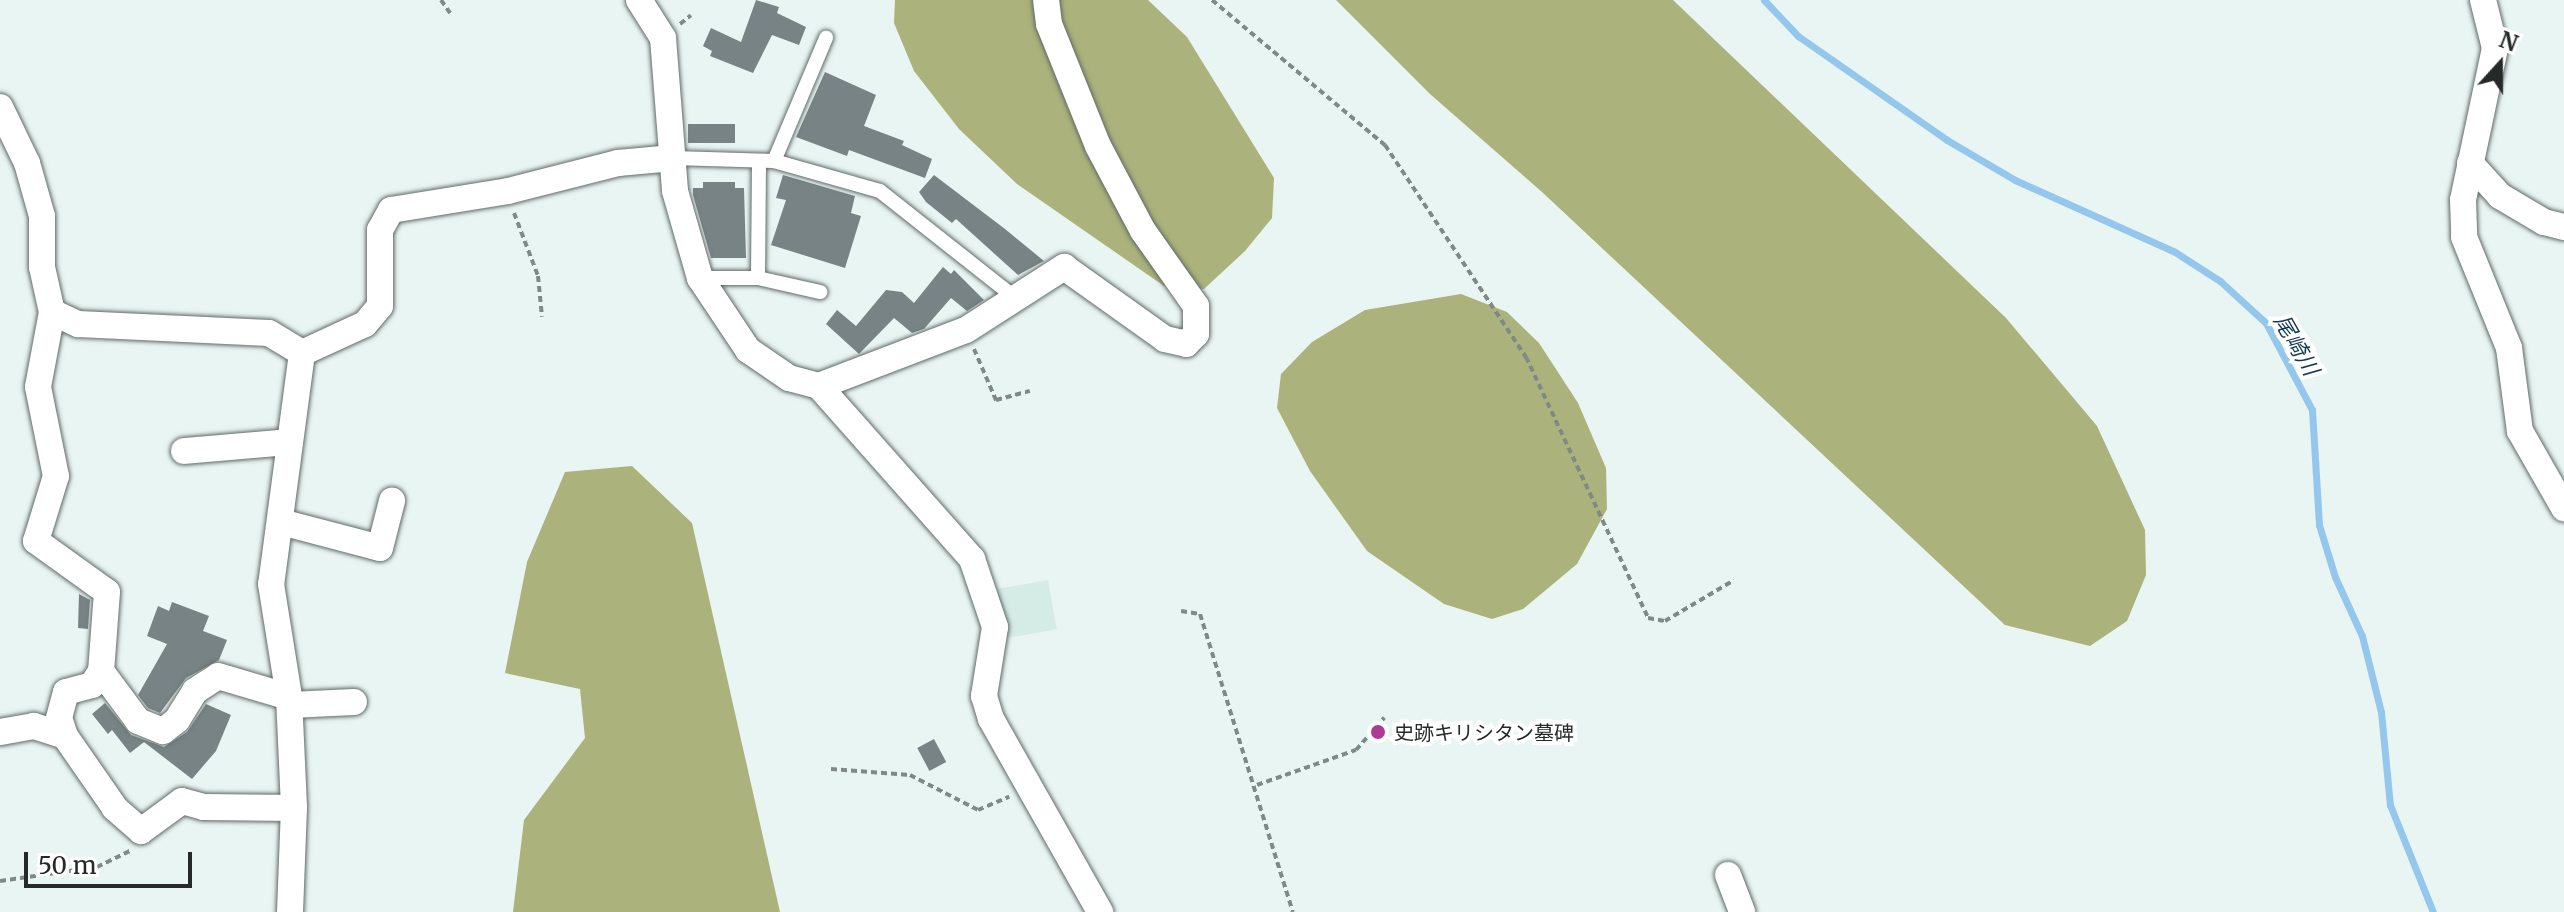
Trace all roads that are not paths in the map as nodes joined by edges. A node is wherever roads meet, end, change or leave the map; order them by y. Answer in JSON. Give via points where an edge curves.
{"nodes":[{"id":1,"x":639,"y":0,"type":"edge"},
{"id":2,"x":1046,"y":0,"type":"edge"},
{"id":3,"x":2483,"y":0,"type":"edge"},
{"id":4,"x":826,"y":38,"type":"dead end"},
{"id":5,"x":0,"y":107,"type":"edge"},
{"id":6,"x":673,"y":158,"type":"junction"},
{"id":7,"x":766,"y":161,"type":"junction"},
{"id":8,"x":2470,"y":163,"type":"junction"},
{"id":9,"x":2564,"y":227,"type":"edge"},
{"id":10,"x":700,"y":278,"type":"junction"},
{"id":11,"x":758,"y":278,"type":"junction"},
{"id":12,"x":820,"y":292,"type":"dead end"},
{"id":13,"x":1018,"y":300,"type":"junction"},
{"id":14,"x":52,"y":312,"type":"junction"},
{"id":15,"x":302,"y":353,"type":"junction"},
{"id":16,"x":819,"y":386,"type":"junction"},
{"id":17,"x":290,"y":442,"type":"junction"},
{"id":18,"x":184,"y":451,"type":"dead end"},
{"id":19,"x":392,"y":501,"type":"dead end"},
{"id":20,"x":2564,"y":508,"type":"edge"},
{"id":21,"x":281,"y":522,"type":"junction"},
{"id":22,"x":101,"y":671,"type":"junction"},
{"id":23,"x":289,"y":701,"type":"junction"},
{"id":24,"x":354,"y":702,"type":"dead end"},
{"id":25,"x":0,"y":732,"type":"edge"},
{"id":26,"x":65,"y":736,"type":"junction"},
{"id":27,"x":294,"y":808,"type":"junction"},
{"id":28,"x":1728,"y":875,"type":"dead end"},
{"id":29,"x":290,"y":912,"type":"edge"},
{"id":30,"x":1100,"y":912,"type":"edge"},
{"id":31,"x":1742,"y":912,"type":"edge"}],
"edges":[{"from":1,"to":6,"type":"street","via":[[663,38]]},
{"from":2,"to":13,"type":"street","via":[[1049,24],[1098,146],[1143,231],[1196,306],[1199,326],[1191,340],[1177,344],[1064,267]]},
{"from":3,"to":8,"type":"street","via":[[2495,48]]},
{"from":4,"to":7,"type":"lane"},
{"from":5,"to":14,"type":"street","via":[[27,163],[42,216],[42,267]]},
{"from":6,"to":7,"type":"lane"},
{"from":6,"to":10,"type":"street","via":[[675,191]]},
{"from":6,"to":15,"type":"street","via":[[618,163],[508,191],[391,210],[380,230],[380,306],[365,324]]},
{"from":7,"to":11,"type":"lane"},
{"from":7,"to":13,"type":"lane","via":[[880,191]]},
{"from":8,"to":9,"type":"street","via":[[2500,196],[2544,222]]},
{"from":8,"to":20,"type":"street","via":[[2464,237],[2509,348],[2520,431]]},
{"from":10,"to":11,"type":"lane"},
{"from":10,"to":16,"type":"street","via":[[748,350],[789,378]]},
{"from":11,"to":12,"type":"lane"},
{"from":13,"to":16,"type":"street","via":[[966,330]]},
{"from":14,"to":15,"type":"street","via":[[78,324],[269,333]]},
{"from":14,"to":22,"type":"street","via":[[38,387],[56,476],[36,541],[107,592]]},
{"from":15,"to":17,"type":"street"},
{"from":16,"to":30,"type":"street","via":[[972,559],[995,627],[984,696]]},
{"from":17,"to":18,"type":"street"},
{"from":17,"to":21,"type":"street"},
{"from":19,"to":21,"type":"street","via":[[380,548]]},
{"from":21,"to":23,"type":"street","via":[[271,584]]},
{"from":22,"to":23,"type":"street","via":[[138,721],[163,731],[177,720],[195,691],[218,676]]},
{"from":22,"to":26,"type":"street","via":[[92,685],[66,692],[59,718]]},
{"from":23,"to":24,"type":"street"},
{"from":23,"to":27,"type":"street"},
{"from":25,"to":26,"type":"street","via":[[34,726]]},
{"from":26,"to":27,"type":"street","via":[[115,808],[141,831],[182,801],[204,807]]},
{"from":27,"to":29,"type":"street"},
{"from":28,"to":31,"type":"street"}]}
